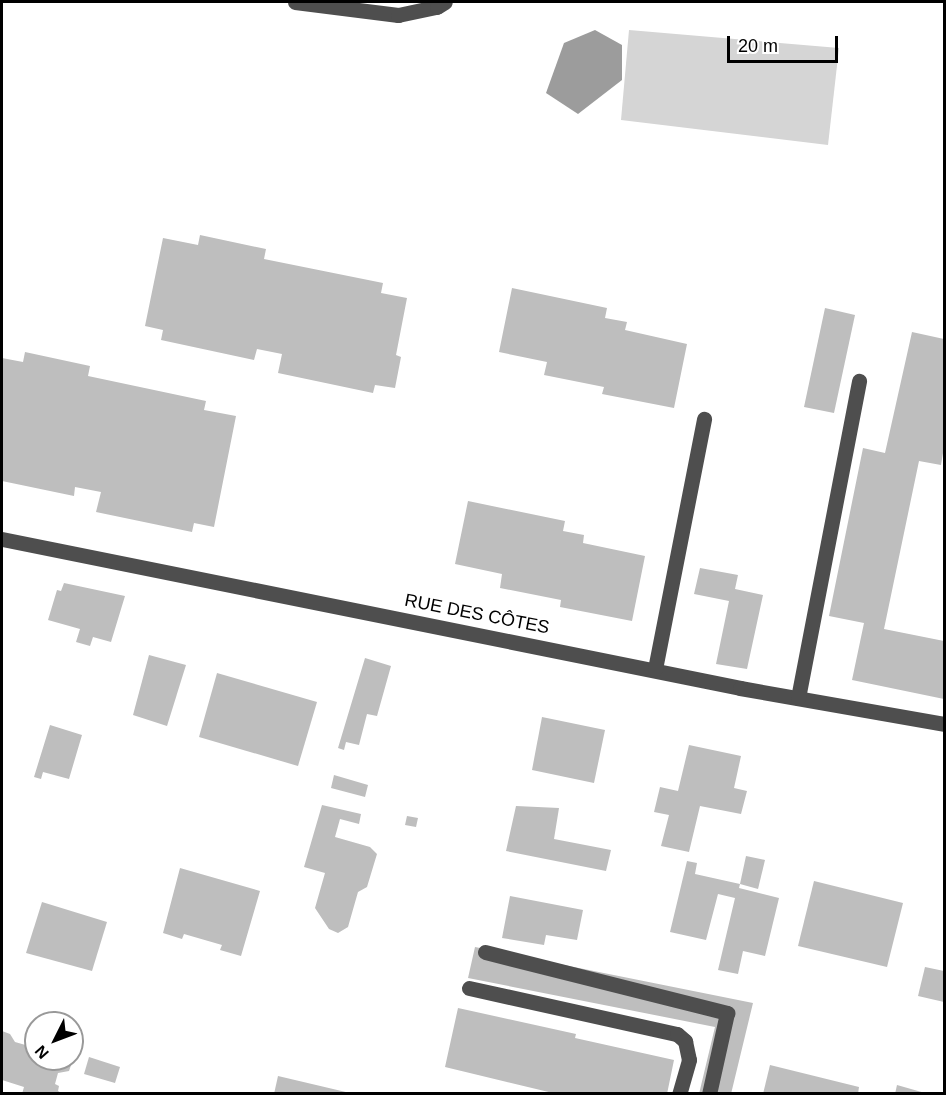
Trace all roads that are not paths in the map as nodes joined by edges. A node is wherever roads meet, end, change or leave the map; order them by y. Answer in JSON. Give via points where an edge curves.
{"nodes":[{"id":1,"x":295,"y":2,"type":"edge"},
{"id":2,"x":445,"y":2,"type":"edge"},
{"id":3,"x":859,"y":381,"type":"dead end"},
{"id":4,"x":704,"y":418,"type":"dead end"},
{"id":5,"x":2,"y":539,"type":"edge"},
{"id":6,"x":655,"y":669,"type":"junction"},
{"id":7,"x":798,"y":698,"type":"junction"},
{"id":8,"x":945,"y":724,"type":"edge"},
{"id":9,"x":485,"y":952,"type":"dead end"},
{"id":10,"x":469,"y":988,"type":"dead end"},
{"id":11,"x":679,"y":1094,"type":"edge"},
{"id":12,"x":709,"y":1094,"type":"edge"}],
"edges":[{"from":1,"to":2,"type":"street","via":[[398,15]]},
{"from":3,"to":7,"type":"street"},
{"from":4,"to":6,"type":"street"},
{"from":5,"to":6,"type":"street","name":"RUE DES CÔTES"},
{"from":6,"to":7,"type":"street","name":"RUE DES CÔTES"},
{"from":7,"to":8,"type":"street","name":"RUE DES CÔTES"},
{"from":9,"to":12,"type":"street","via":[[727,1013]]},
{"from":10,"to":11,"type":"street","via":[[677,1034],[685,1041],[689,1060]]}]}
